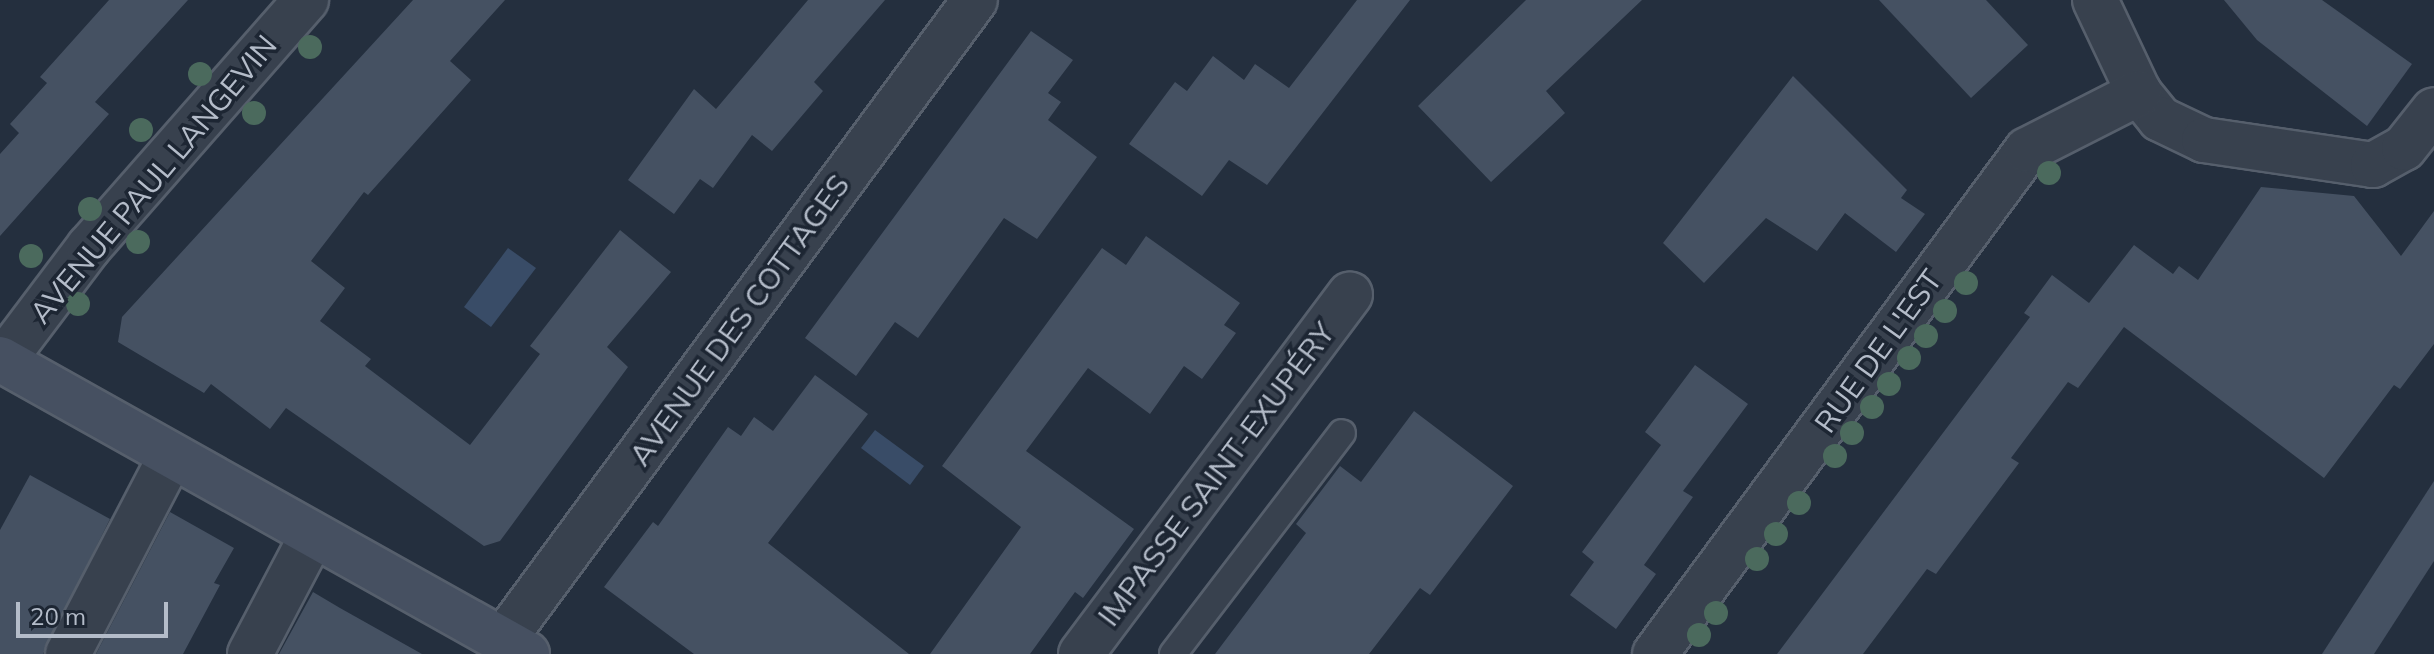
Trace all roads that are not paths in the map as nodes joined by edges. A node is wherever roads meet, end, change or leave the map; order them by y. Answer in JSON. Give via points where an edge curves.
{"nodes":[{"id":1,"x":306,"y":0,"type":"edge"},
{"id":2,"x":975,"y":0,"type":"edge"},
{"id":3,"x":2095,"y":0,"type":"edge"},
{"id":4,"x":2139,"y":93,"type":"junction"},
{"id":5,"x":2434,"y":110,"type":"edge"},
{"id":6,"x":1350,"y":294,"type":"dead end"},
{"id":7,"x":2,"y":360,"type":"edge"},
{"id":8,"x":1342,"y":433,"type":"dead end"},
{"id":9,"x":171,"y":456,"type":"junction"},
{"id":10,"x":312,"y":536,"type":"junction"},
{"id":11,"x":515,"y":647,"type":"edge"},
{"id":12,"x":68,"y":654,"type":"edge"},
{"id":13,"x":250,"y":654,"type":"edge"},
{"id":14,"x":1081,"y":654,"type":"edge"},
{"id":15,"x":1173,"y":654,"type":"edge"},
{"id":16,"x":1655,"y":654,"type":"edge"}],
"edges":[{"from":1,"to":7,"type":"street","name":"AVENUE PAUL LANGEVIN","via":[[89,247]]},
{"from":2,"to":11,"type":"street","name":"AVENUE DES COTTAGES"},
{"from":3,"to":4,"type":"street"},
{"from":4,"to":5,"type":"street","via":[[2160,119],[2204,140],[2373,165],[2404,148]]},
{"from":4,"to":16,"type":"street","name":"RUE DE L'EST","via":[[2027,150]]},
{"from":6,"to":14,"type":"street","name":"IMPASSE SAINT-EXUPÉRY"},
{"from":7,"to":9,"type":"main road"},
{"from":8,"to":15,"type":"lane"},
{"from":9,"to":10,"type":"main road"},
{"from":9,"to":12,"type":"street"},
{"from":10,"to":11,"type":"main road"},
{"from":10,"to":13,"type":"street"}]}
